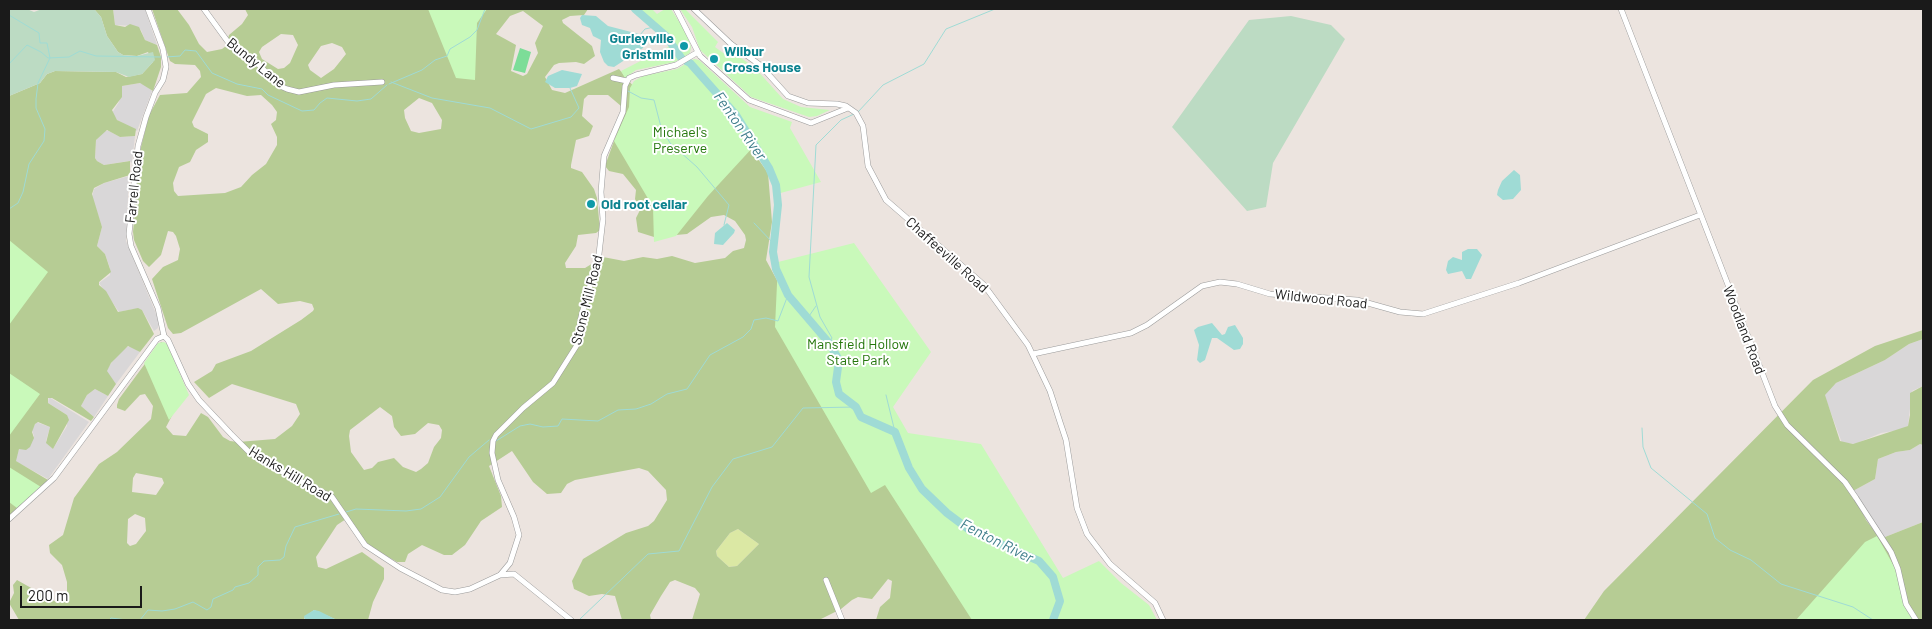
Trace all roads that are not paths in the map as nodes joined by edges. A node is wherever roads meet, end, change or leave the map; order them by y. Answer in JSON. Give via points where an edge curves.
{"nodes":[{"id":1,"x":148,"y":9,"type":"edge"},
{"id":2,"x":204,"y":9,"type":"edge"},
{"id":3,"x":676,"y":9,"type":"edge"},
{"id":4,"x":694,"y":9,"type":"edge"},
{"id":5,"x":1620,"y":9,"type":"edge"},
{"id":6,"x":698,"y":52,"type":"junction"},
{"id":7,"x":613,"y":78,"type":"dead end"},
{"id":8,"x":627,"y":81,"type":"junction"},
{"id":9,"x":382,"y":82,"type":"dead end"},
{"id":10,"x":849,"y":108,"type":"junction"},
{"id":11,"x":1700,"y":215,"type":"junction"},
{"id":12,"x":164,"y":336,"type":"junction"},
{"id":13,"x":1033,"y":354,"type":"junction"},
{"id":14,"x":9,"y":519,"type":"edge"},
{"id":15,"x":510,"y":563,"type":"junction"},
{"id":16,"x":514,"y":574,"type":"junction"},
{"id":17,"x":500,"y":575,"type":"junction"},
{"id":18,"x":826,"y":580,"type":"dead end"},
{"id":19,"x":571,"y":620,"type":"edge"},
{"id":20,"x":842,"y":620,"type":"edge"},
{"id":21,"x":1163,"y":620,"type":"edge"},
{"id":22,"x":1916,"y":620,"type":"edge"}],
"edges":[{"from":1,"to":12,"type":"street","name":"Farrell Road","via":[[166,67],[146,117],[134,162],[129,234],[131,246],[158,308]]},
{"from":2,"to":9,"type":"street","name":"Bundy Lane","via":[[231,46],[258,64],[287,90],[299,92],[334,85]]},
{"from":3,"to":6,"type":"street"},
{"from":4,"to":10,"type":"street","via":[[731,44],[760,65],[788,96],[801,102]]},
{"from":5,"to":11,"type":"street","name":"Woodland Road"},
{"from":6,"to":8,"type":"street","via":[[676,65],[644,71]]},
{"from":6,"to":10,"type":"street","via":[[747,99],[789,116],[814,122]]},
{"from":7,"to":8,"type":"street"},
{"from":8,"to":15,"type":"street","name":"Stone Mill Road","via":[[623,112],[604,156],[599,254],[581,317],[577,345],[553,383],[523,408],[493,442],[492,453],[499,484],[518,530],[517,545]]},
{"from":10,"to":13,"type":"street","name":"Chaffeeville Road","via":[[863,126],[865,158],[886,200],[984,285]]},
{"from":11,"to":13,"type":"street","name":"Wildwood Road","via":[[1519,283],[1423,314],[1400,312],[1356,300],[1270,294],[1220,282],[1202,286],[1131,333]]},
{"from":11,"to":22,"type":"street","name":"Woodland Road","via":[[1775,406],[1787,425],[1845,482],[1856,498],[1891,552],[1899,570],[1906,604]]},
{"from":12,"to":14,"type":"street","via":[[157,339],[54,478]]},
{"from":12,"to":17,"type":"street","name":"Hanks Hill Road","via":[[188,384],[231,434],[265,463],[332,497],[365,545],[442,590],[470,589]]},
{"from":13,"to":21,"type":"street","name":"Chaffeeville Road","via":[[1050,391],[1066,440],[1075,496],[1087,534],[1110,564],[1155,603]]},
{"from":15,"to":16,"type":"street"},
{"from":15,"to":17,"type":"street","name":"Stone Mill Road"},
{"from":16,"to":17,"type":"street","name":"Hanks Hill Road"},
{"from":16,"to":19,"type":"street"},
{"from":18,"to":20,"type":"street"}]}
